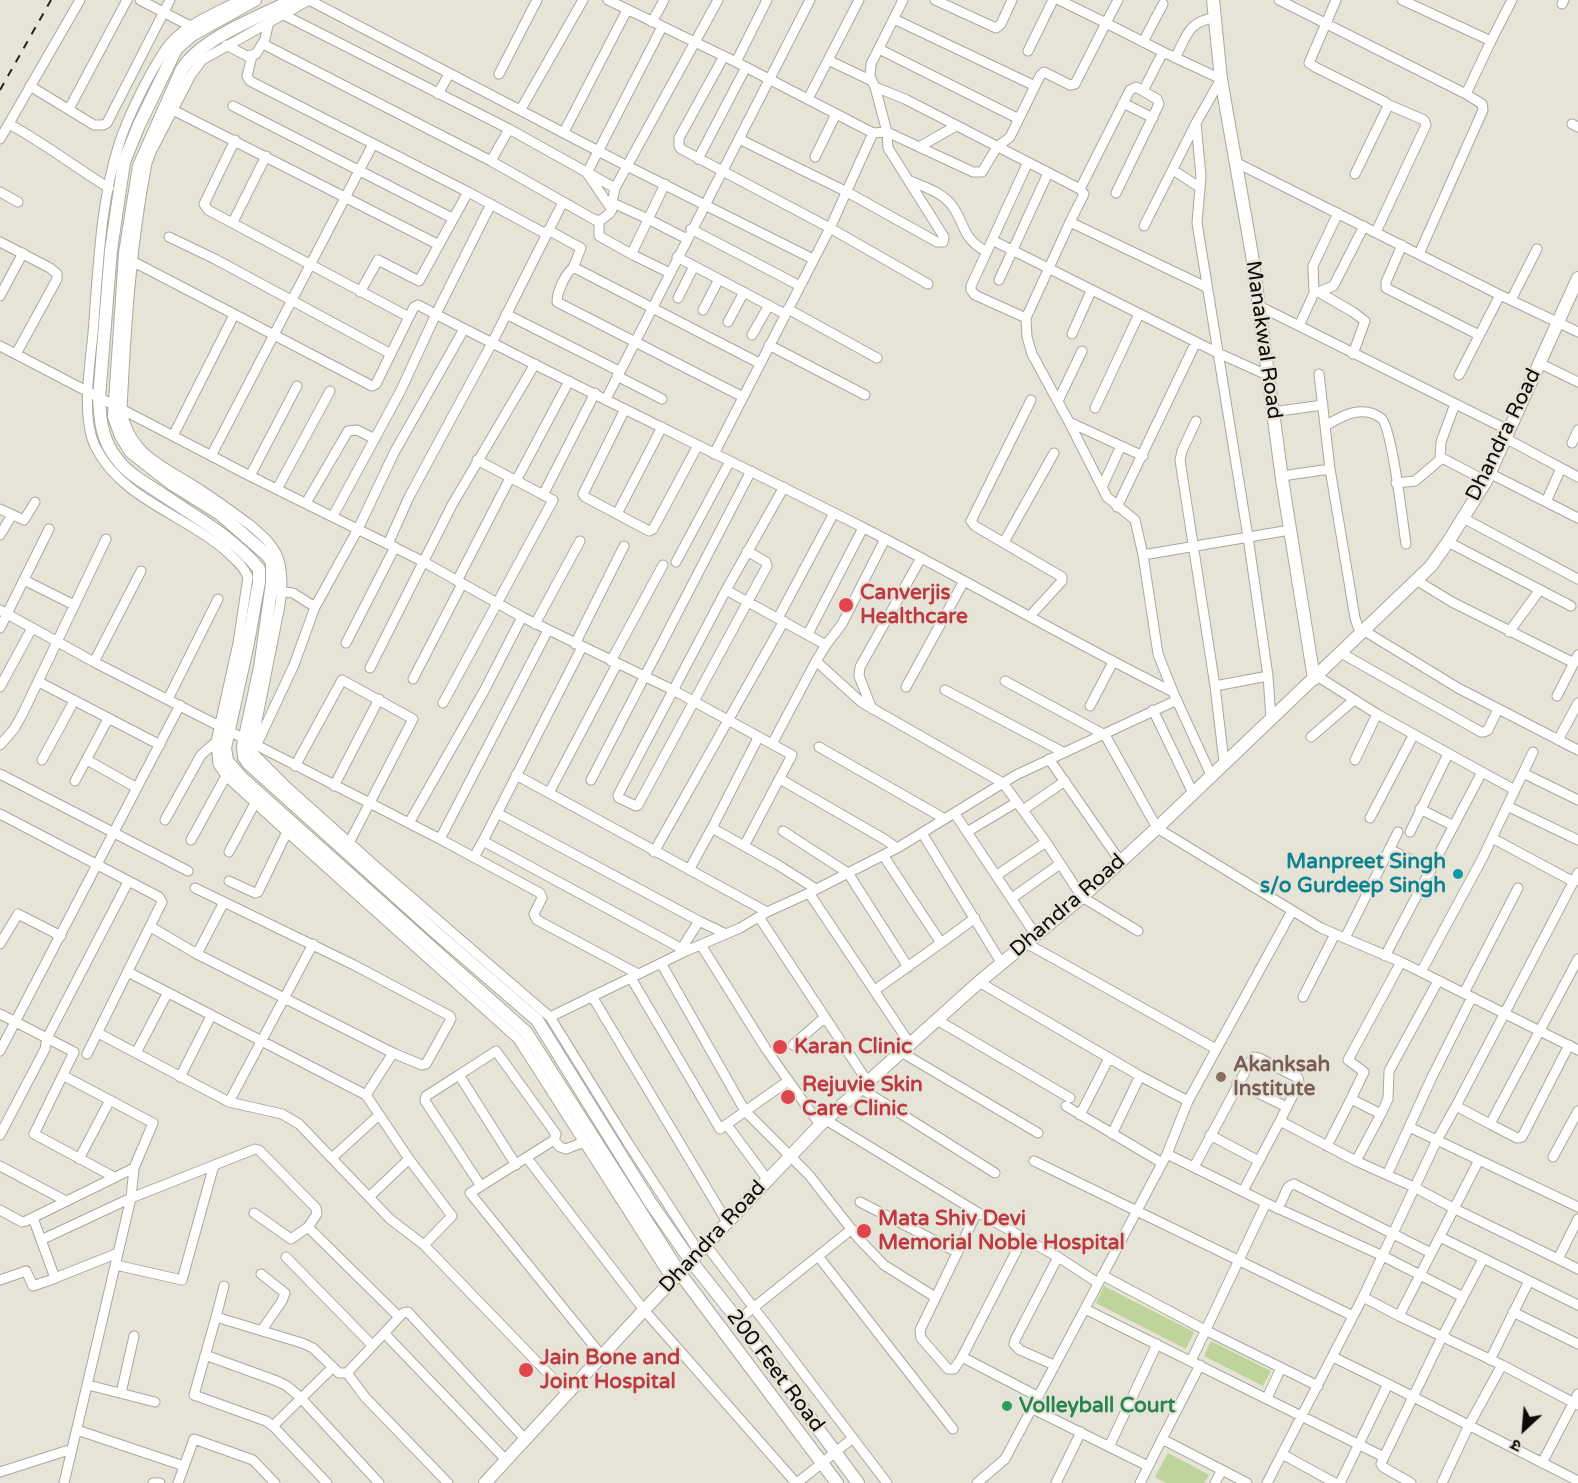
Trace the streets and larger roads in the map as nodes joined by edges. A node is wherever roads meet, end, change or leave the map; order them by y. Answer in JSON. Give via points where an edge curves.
{"nodes":[{"id":1,"x":80,"y":0,"type":"edge"},
{"id":2,"x":127,"y":0,"type":"edge"},
{"id":3,"x":140,"y":0,"type":"edge"},
{"id":4,"x":170,"y":0,"type":"edge"},
{"id":5,"x":240,"y":0,"type":"edge"},
{"id":6,"x":255,"y":0,"type":"edge"},
{"id":7,"x":293,"y":0,"type":"edge"},
{"id":8,"x":309,"y":0,"type":"edge"},
{"id":9,"x":537,"y":0,"type":"edge"},
{"id":10,"x":583,"y":0,"type":"edge"},
{"id":11,"x":664,"y":0,"type":"edge"},
{"id":12,"x":718,"y":0,"type":"edge"},
{"id":13,"x":767,"y":0,"type":"edge"},
{"id":14,"x":810,"y":0,"type":"edge"},
{"id":15,"x":859,"y":0,"type":"edge"},
{"id":16,"x":903,"y":0,"type":"edge"},
{"id":17,"x":935,"y":0,"type":"edge"},
{"id":18,"x":1012,"y":0,"type":"edge"},
{"id":19,"x":1053,"y":0,"type":"edge"},
{"id":20,"x":1059,"y":0,"type":"edge"},
{"id":21,"x":1118,"y":0,"type":"edge"},
{"id":22,"x":1213,"y":0,"type":"edge"},
{"id":23,"x":1279,"y":0,"type":"edge"},
{"id":24,"x":1336,"y":0,"type":"edge"},
{"id":25,"x":1402,"y":0,"type":"edge"},
{"id":26,"x":1512,"y":0,"type":"edge"},
{"id":27,"x":612,"y":1,"type":"edge"},
{"id":28,"x":949,"y":3,"type":"edge"},
{"id":29,"x":1418,"y":3,"type":"edge"},
{"id":30,"x":1078,"y":4,"type":"edge"},
{"id":31,"x":1163,"y":4,"type":"dead end"},
{"id":32,"x":627,"y":10,"type":"junction"},
{"id":33,"x":164,"y":12,"type":"junction"},
{"id":34,"x":284,"y":15,"type":"junction"},
{"id":35,"x":1215,"y":18,"type":"junction"},
{"id":36,"x":894,"y":19,"type":"junction"},
{"id":37,"x":269,"y":21,"type":"junction"},
{"id":38,"x":652,"y":22,"type":"junction"},
{"id":39,"x":1106,"y":23,"type":"junction"},
{"id":40,"x":1326,"y":23,"type":"junction"},
{"id":41,"x":190,"y":26,"type":"junction"},
{"id":42,"x":662,"y":27,"type":"junction"},
{"id":43,"x":1491,"y":41,"type":"junction"},
{"id":44,"x":1143,"y":42,"type":"junction"},
{"id":45,"x":696,"y":43,"type":"junction"},
{"id":46,"x":263,"y":44,"type":"junction"},
{"id":47,"x":226,"y":45,"type":"junction"},
{"id":48,"x":879,"y":49,"type":"junction"},
{"id":49,"x":1028,"y":51,"type":"dead end"},
{"id":50,"x":1163,"y":52,"type":"junction"},
{"id":51,"x":252,"y":56,"type":"junction"},
{"id":52,"x":724,"y":56,"type":"junction"},
{"id":53,"x":1176,"y":57,"type":"junction"},
{"id":54,"x":828,"y":60,"type":"junction"},
{"id":55,"x":736,"y":62,"type":"junction"},
{"id":56,"x":746,"y":67,"type":"junction"},
{"id":57,"x":449,"y":74,"type":"junction"},
{"id":58,"x":499,"y":74,"type":"dead end"},
{"id":59,"x":769,"y":79,"type":"junction"},
{"id":60,"x":1221,"y":79,"type":"junction"},
{"id":61,"x":874,"y":84,"type":"junction"},
{"id":62,"x":30,"y":86,"type":"junction"},
{"id":63,"x":1035,"y":86,"type":"junction"},
{"id":64,"x":125,"y":87,"type":"junction"},
{"id":65,"x":1143,"y":91,"type":"junction"},
{"id":66,"x":438,"y":93,"type":"junction"},
{"id":67,"x":141,"y":94,"type":"junction"},
{"id":68,"x":1466,"y":94,"type":"junction"},
{"id":69,"x":808,"y":99,"type":"junction"},
{"id":70,"x":1123,"y":103,"type":"junction"},
{"id":71,"x":1388,"y":104,"type":"junction"},
{"id":72,"x":233,"y":106,"type":"dead end"},
{"id":73,"x":69,"y":109,"type":"junction"},
{"id":74,"x":520,"y":109,"type":"junction"},
{"id":75,"x":173,"y":110,"type":"junction"},
{"id":76,"x":836,"y":114,"type":"junction"},
{"id":77,"x":1153,"y":118,"type":"junction"},
{"id":78,"x":1019,"y":119,"type":"junction"},
{"id":79,"x":1196,"y":123,"type":"junction"},
{"id":80,"x":9,"y":124,"type":"junction"},
{"id":81,"x":956,"y":126,"type":"junction"},
{"id":82,"x":509,"y":129,"type":"junction"},
{"id":83,"x":564,"y":132,"type":"junction"},
{"id":84,"x":887,"y":132,"type":"junction"},
{"id":85,"x":873,"y":133,"type":"junction"},
{"id":86,"x":0,"y":139,"type":"edge"},
{"id":87,"x":739,"y":139,"type":"junction"},
{"id":88,"x":234,"y":140,"type":"junction"},
{"id":89,"x":373,"y":144,"type":"junction"},
{"id":90,"x":920,"y":147,"type":"junction"},
{"id":91,"x":997,"y":147,"type":"junction"},
{"id":92,"x":598,"y":150,"type":"junction"},
{"id":93,"x":266,"y":156,"type":"junction"},
{"id":94,"x":816,"y":157,"type":"dead end"},
{"id":95,"x":698,"y":159,"type":"junction"},
{"id":96,"x":491,"y":161,"type":"junction"},
{"id":97,"x":1028,"y":162,"type":"junction"},
{"id":98,"x":1237,"y":163,"type":"junction"},
{"id":99,"x":627,"y":165,"type":"junction"},
{"id":100,"x":1173,"y":170,"type":"junction"},
{"id":101,"x":359,"y":171,"type":"junction"},
{"id":102,"x":721,"y":171,"type":"junction"},
{"id":103,"x":586,"y":173,"type":"junction"},
{"id":104,"x":1048,"y":173,"type":"junction"},
{"id":105,"x":1356,"y":174,"type":"dead end"},
{"id":106,"x":907,"y":179,"type":"junction"},
{"id":107,"x":665,"y":184,"type":"junction"},
{"id":108,"x":1199,"y":187,"type":"junction"},
{"id":109,"x":109,"y":188,"type":"junction"},
{"id":110,"x":615,"y":188,"type":"junction"},
{"id":111,"x":1080,"y":189,"type":"junction"},
{"id":112,"x":0,"y":192,"type":"edge"},
{"id":113,"x":468,"y":192,"type":"junction"},
{"id":114,"x":847,"y":192,"type":"junction"},
{"id":115,"x":1116,"y":192,"type":"dead end"},
{"id":116,"x":345,"y":198,"type":"junction"},
{"id":117,"x":18,"y":202,"type":"dead end"},
{"id":118,"x":563,"y":202,"type":"junction"},
{"id":119,"x":491,"y":204,"type":"junction"},
{"id":120,"x":705,"y":204,"type":"junction"},
{"id":121,"x":612,"y":207,"type":"junction"},
{"id":122,"x":1338,"y":213,"type":"junction"},
{"id":123,"x":929,"y":215,"type":"junction"},
{"id":124,"x":452,"y":218,"type":"junction"},
{"id":125,"x":648,"y":219,"type":"junction"},
{"id":126,"x":598,"y":220,"type":"junction"},
{"id":127,"x":232,"y":222,"type":"junction"},
{"id":128,"x":1070,"y":222,"type":"junction"},
{"id":129,"x":1144,"y":226,"type":"dead end"},
{"id":130,"x":1364,"y":226,"type":"junction"},
{"id":131,"x":830,"y":228,"type":"junction"},
{"id":132,"x":691,"y":229,"type":"junction"},
{"id":133,"x":918,"y":231,"type":"junction"},
{"id":134,"x":547,"y":232,"type":"junction"},
{"id":135,"x":1376,"y":232,"type":"junction"},
{"id":136,"x":169,"y":237,"type":"dead end"},
{"id":137,"x":687,"y":238,"type":"junction"},
{"id":138,"x":992,"y":240,"type":"junction"},
{"id":139,"x":0,"y":242,"type":"edge"},
{"id":140,"x":439,"y":245,"type":"junction"},
{"id":141,"x":1402,"y":245,"type":"junction"},
{"id":142,"x":1537,"y":249,"type":"dead end"},
{"id":143,"x":1012,"y":251,"type":"junction"},
{"id":144,"x":987,"y":252,"type":"junction"},
{"id":145,"x":23,"y":254,"type":"junction"},
{"id":146,"x":1419,"y":254,"type":"junction"},
{"id":147,"x":633,"y":255,"type":"junction"},
{"id":148,"x":677,"y":257,"type":"junction"},
{"id":149,"x":813,"y":258,"type":"junction"},
{"id":150,"x":132,"y":261,"type":"junction"},
{"id":151,"x":309,"y":264,"type":"junction"},
{"id":152,"x":694,"y":266,"type":"junction"},
{"id":153,"x":573,"y":268,"type":"junction"},
{"id":154,"x":1048,"y":269,"type":"junction"},
{"id":155,"x":670,"y":273,"type":"junction"},
{"id":156,"x":1578,"y":278,"type":"edge"},
{"id":157,"x":719,"y":279,"type":"junction"},
{"id":158,"x":999,"y":280,"type":"dead end"},
{"id":159,"x":928,"y":284,"type":"dead end"},
{"id":160,"x":800,"y":286,"type":"junction"},
{"id":161,"x":1206,"y":287,"type":"junction"},
{"id":162,"x":1091,"y":291,"type":"junction"},
{"id":163,"x":1317,"y":291,"type":"junction"},
{"id":164,"x":360,"y":292,"type":"junction"},
{"id":165,"x":744,"y":292,"type":"junction"},
{"id":166,"x":1500,"y":295,"type":"junction"},
{"id":167,"x":0,"y":296,"type":"edge"},
{"id":168,"x":678,"y":298,"type":"dead end"},
{"id":169,"x":291,"y":300,"type":"junction"},
{"id":170,"x":1511,"y":300,"type":"junction"},
{"id":171,"x":769,"y":305,"type":"junction"},
{"id":172,"x":652,"y":306,"type":"junction"},
{"id":173,"x":1259,"y":306,"type":"junction"},
{"id":174,"x":703,"y":310,"type":"dead end"},
{"id":175,"x":786,"y":311,"type":"junction"},
{"id":176,"x":436,"y":314,"type":"junction"},
{"id":177,"x":506,"y":314,"type":"junction"},
{"id":178,"x":1139,"y":314,"type":"junction"},
{"id":179,"x":234,"y":315,"type":"junction"},
{"id":180,"x":409,"y":317,"type":"junction"},
{"id":181,"x":1026,"y":318,"type":"junction"},
{"id":182,"x":1557,"y":321,"type":"junction"},
{"id":183,"x":728,"y":322,"type":"dead end"},
{"id":184,"x":1299,"y":326,"type":"junction"},
{"id":185,"x":464,"y":329,"type":"junction"},
{"id":186,"x":1578,"y":332,"type":"edge"},
{"id":187,"x":1072,"y":334,"type":"dead end"},
{"id":188,"x":273,"y":335,"type":"junction"},
{"id":189,"x":752,"y":335,"type":"dead end"},
{"id":190,"x":1479,"y":336,"type":"junction"},
{"id":191,"x":634,"y":341,"type":"junction"},
{"id":192,"x":1196,"y":342,"type":"junction"},
{"id":193,"x":492,"y":343,"type":"junction"},
{"id":194,"x":769,"y":345,"type":"junction"},
{"id":195,"x":0,"y":346,"type":"edge"},
{"id":196,"x":1082,"y":351,"type":"dead end"},
{"id":197,"x":1218,"y":353,"type":"junction"},
{"id":198,"x":16,"y":354,"type":"junction"},
{"id":199,"x":391,"y":354,"type":"junction"},
{"id":200,"x":1353,"y":354,"type":"junction"},
{"id":201,"x":877,"y":358,"type":"dead end"},
{"id":202,"x":759,"y":363,"type":"junction"},
{"id":203,"x":1539,"y":363,"type":"junction"},
{"id":204,"x":535,"y":364,"type":"junction"},
{"id":205,"x":618,"y":374,"type":"junction"},
{"id":206,"x":1319,"y":374,"type":"dead end"},
{"id":207,"x":1267,"y":375,"type":"junction"},
{"id":208,"x":1460,"y":375,"type":"dead end"},
{"id":209,"x":569,"y":381,"type":"junction"},
{"id":210,"x":1578,"y":382,"type":"edge"},
{"id":211,"x":297,"y":386,"type":"dead end"},
{"id":212,"x":330,"y":391,"type":"dead end"},
{"id":213,"x":595,"y":393,"type":"junction"},
{"id":214,"x":94,"y":395,"type":"junction"},
{"id":215,"x":864,"y":396,"type":"dead end"},
{"id":216,"x":743,"y":397,"type":"junction"},
{"id":217,"x":606,"y":399,"type":"junction"},
{"id":218,"x":662,"y":399,"type":"dead end"},
{"id":219,"x":1030,"y":400,"type":"dead end"},
{"id":220,"x":1058,"y":400,"type":"junction"},
{"id":221,"x":1455,"y":404,"type":"junction"},
{"id":222,"x":1323,"y":405,"type":"junction"},
{"id":223,"x":118,"y":408,"type":"junction"},
{"id":224,"x":1095,"y":408,"type":"dead end"},
{"id":225,"x":626,"y":409,"type":"junction"},
{"id":226,"x":1272,"y":412,"type":"junction"},
{"id":227,"x":1196,"y":421,"type":"dead end"},
{"id":228,"x":1070,"y":422,"type":"junction"},
{"id":229,"x":1325,"y":426,"type":"junction"},
{"id":230,"x":662,"y":427,"type":"junction"},
{"id":231,"x":1578,"y":430,"type":"edge"},
{"id":232,"x":1506,"y":434,"type":"junction"},
{"id":233,"x":173,"y":436,"type":"junction"},
{"id":234,"x":375,"y":439,"type":"junction"},
{"id":235,"x":1572,"y":443,"type":"dead end"},
{"id":236,"x":698,"y":446,"type":"junction"},
{"id":237,"x":1121,"y":446,"type":"junction"},
{"id":238,"x":1054,"y":453,"type":"dead end"},
{"id":239,"x":714,"y":454,"type":"junction"},
{"id":240,"x":211,"y":456,"type":"junction"},
{"id":241,"x":1143,"y":456,"type":"junction"},
{"id":242,"x":1440,"y":459,"type":"junction"},
{"id":243,"x":477,"y":460,"type":"junction"},
{"id":244,"x":730,"y":461,"type":"junction"},
{"id":245,"x":1561,"y":468,"type":"junction"},
{"id":246,"x":1330,"y":469,"type":"junction"},
{"id":247,"x":751,"y":471,"type":"junction"},
{"id":248,"x":250,"y":476,"type":"junction"},
{"id":249,"x":1282,"y":476,"type":"junction"},
{"id":250,"x":1488,"y":477,"type":"junction"},
{"id":251,"x":1578,"y":477,"type":"edge"},
{"id":252,"x":513,"y":479,"type":"junction"},
{"id":253,"x":1396,"y":483,"type":"junction"},
{"id":254,"x":784,"y":487,"type":"junction"},
{"id":255,"x":1102,"y":487,"type":"junction"},
{"id":256,"x":277,"y":489,"type":"junction"},
{"id":257,"x":543,"y":495,"type":"junction"},
{"id":258,"x":35,"y":502,"type":"dead end"},
{"id":259,"x":306,"y":502,"type":"junction"},
{"id":260,"x":1546,"y":502,"type":"junction"},
{"id":261,"x":1117,"y":507,"type":"junction"},
{"id":262,"x":0,"y":509,"type":"edge"},
{"id":263,"x":834,"y":513,"type":"junction"},
{"id":264,"x":617,"y":514,"type":"junction"},
{"id":265,"x":12,"y":515,"type":"junction"},
{"id":266,"x":333,"y":516,"type":"junction"},
{"id":267,"x":1463,"y":518,"type":"junction"},
{"id":268,"x":1578,"y":518,"type":"edge"},
{"id":269,"x":863,"y":528,"type":"junction"},
{"id":270,"x":49,"y":529,"type":"dead end"},
{"id":271,"x":358,"y":529,"type":"junction"},
{"id":272,"x":1290,"y":530,"type":"junction"},
{"id":273,"x":0,"y":535,"type":"edge"},
{"id":274,"x":1248,"y":537,"type":"junction"},
{"id":275,"x":106,"y":539,"type":"dead end"},
{"id":276,"x":885,"y":539,"type":"junction"},
{"id":277,"x":580,"y":541,"type":"dead end"},
{"id":278,"x":1004,"y":542,"type":"junction"},
{"id":279,"x":1448,"y":542,"type":"junction"},
{"id":280,"x":1406,"y":544,"type":"dead end"},
{"id":281,"x":391,"y":546,"type":"junction"},
{"id":282,"x":624,"y":546,"type":"dead end"},
{"id":283,"x":1192,"y":546,"type":"junction"},
{"id":284,"x":747,"y":551,"type":"junction"},
{"id":285,"x":1143,"y":555,"type":"junction"},
{"id":286,"x":921,"y":558,"type":"junction"},
{"id":287,"x":424,"y":562,"type":"junction"},
{"id":288,"x":676,"y":562,"type":"dead end"},
{"id":289,"x":663,"y":565,"type":"dead end"},
{"id":290,"x":141,"y":571,"type":"dead end"},
{"id":291,"x":1578,"y":579,"type":"edge"},
{"id":292,"x":24,"y":580,"type":"junction"},
{"id":293,"x":1416,"y":580,"type":"junction"},
{"id":294,"x":964,"y":581,"type":"junction"},
{"id":295,"x":459,"y":583,"type":"junction"},
{"id":296,"x":726,"y":590,"type":"junction"},
{"id":297,"x":276,"y":591,"type":"junction"},
{"id":298,"x":1539,"y":591,"type":"junction"},
{"id":299,"x":218,"y":599,"type":"dead end"},
{"id":300,"x":748,"y":601,"type":"junction"},
{"id":301,"x":497,"y":603,"type":"junction"},
{"id":302,"x":74,"y":605,"type":"junction"},
{"id":303,"x":1571,"y":606,"type":"dead end"},
{"id":304,"x":315,"y":607,"type":"junction"},
{"id":305,"x":4,"y":612,"type":"edge"},
{"id":306,"x":1030,"y":616,"type":"junction"},
{"id":307,"x":522,"y":617,"type":"junction"},
{"id":308,"x":781,"y":620,"type":"junction"},
{"id":309,"x":535,"y":624,"type":"junction"},
{"id":310,"x":0,"y":628,"type":"edge"},
{"id":311,"x":32,"y":628,"type":"junction"},
{"id":312,"x":548,"y":630,"type":"junction"},
{"id":313,"x":1363,"y":632,"type":"junction"},
{"id":314,"x":1509,"y":632,"type":"junction"},
{"id":315,"x":808,"y":634,"type":"junction"},
{"id":316,"x":57,"y":642,"type":"junction"},
{"id":317,"x":346,"y":643,"type":"dead end"},
{"id":318,"x":578,"y":645,"type":"junction"},
{"id":319,"x":826,"y":645,"type":"junction"},
{"id":320,"x":1341,"y":653,"type":"junction"},
{"id":321,"x":1576,"y":659,"type":"edge"},
{"id":322,"x":816,"y":661,"type":"junction"},
{"id":323,"x":94,"y":662,"type":"junction"},
{"id":324,"x":614,"y":662,"type":"junction"},
{"id":325,"x":1113,"y":662,"type":"junction"},
{"id":326,"x":370,"y":668,"type":"dead end"},
{"id":327,"x":643,"y":676,"type":"junction"},
{"id":328,"x":1269,"y":676,"type":"junction"},
{"id":329,"x":1316,"y":678,"type":"junction"},
{"id":330,"x":413,"y":679,"type":"dead end"},
{"id":331,"x":1005,"y":681,"type":"dead end"},
{"id":332,"x":39,"y":682,"type":"junction"},
{"id":333,"x":1215,"y":686,"type":"junction"},
{"id":334,"x":0,"y":687,"type":"edge"},
{"id":335,"x":906,"y":687,"type":"dead end"},
{"id":336,"x":673,"y":690,"type":"junction"},
{"id":337,"x":945,"y":690,"type":"dead end"},
{"id":338,"x":1175,"y":696,"type":"junction"},
{"id":339,"x":1557,"y":696,"type":"dead end"},
{"id":340,"x":168,"y":699,"type":"junction"},
{"id":341,"x":379,"y":699,"type":"junction"},
{"id":342,"x":1354,"y":700,"type":"junction"},
{"id":343,"x":74,"y":701,"type":"junction"},
{"id":344,"x":443,"y":702,"type":"dead end"},
{"id":345,"x":695,"y":702,"type":"junction"},
{"id":346,"x":1578,"y":703,"type":"edge"},
{"id":347,"x":180,"y":705,"type":"junction"},
{"id":348,"x":1090,"y":706,"type":"dead end"},
{"id":349,"x":873,"y":709,"type":"junction"},
{"id":350,"x":1498,"y":709,"type":"junction"},
{"id":351,"x":1152,"y":710,"type":"junction"},
{"id":352,"x":1377,"y":714,"type":"junction"},
{"id":353,"x":108,"y":719,"type":"junction"},
{"id":354,"x":1271,"y":719,"type":"junction"},
{"id":355,"x":729,"y":722,"type":"junction"},
{"id":356,"x":224,"y":729,"type":"junction"},
{"id":357,"x":1414,"y":734,"type":"junction"},
{"id":358,"x":1105,"y":735,"type":"junction"},
{"id":359,"x":1311,"y":737,"type":"dead end"},
{"id":360,"x":758,"y":738,"type":"junction"},
{"id":361,"x":1558,"y":740,"type":"junction"},
{"id":362,"x":216,"y":742,"type":"junction"},
{"id":363,"x":250,"y":743,"type":"junction"},
{"id":364,"x":772,"y":744,"type":"junction"},
{"id":365,"x":0,"y":745,"type":"edge"},
{"id":366,"x":160,"y":745,"type":"junction"},
{"id":367,"x":819,"y":747,"type":"dead end"},
{"id":368,"x":1578,"y":750,"type":"edge"},
{"id":369,"x":1063,"y":752,"type":"junction"},
{"id":370,"x":1533,"y":752,"type":"dead end"},
{"id":371,"x":1448,"y":754,"type":"junction"},
{"id":372,"x":1049,"y":759,"type":"junction"},
{"id":373,"x":42,"y":760,"type":"dead end"},
{"id":374,"x":87,"y":760,"type":"junction"},
{"id":375,"x":1355,"y":760,"type":"dead end"},
{"id":376,"x":1224,"y":762,"type":"junction"},
{"id":377,"x":295,"y":766,"type":"junction"},
{"id":378,"x":1482,"y":772,"type":"junction"},
{"id":379,"x":1523,"y":773,"type":"junction"},
{"id":380,"x":0,"y":774,"type":"edge"},
{"id":381,"x":516,"y":775,"type":"junction"},
{"id":382,"x":1211,"y":775,"type":"junction"},
{"id":383,"x":226,"y":776,"type":"junction"},
{"id":384,"x":780,"y":779,"type":"junction"},
{"id":385,"x":591,"y":780,"type":"dead end"},
{"id":386,"x":75,"y":781,"type":"dead end"},
{"id":387,"x":1065,"y":781,"type":"junction"},
{"id":388,"x":1003,"y":783,"type":"junction"},
{"id":389,"x":334,"y":786,"type":"junction"},
{"id":390,"x":137,"y":788,"type":"junction"},
{"id":391,"x":1515,"y":790,"type":"junction"},
{"id":392,"x":1193,"y":793,"type":"junction"},
{"id":393,"x":549,"y":794,"type":"junction"},
{"id":394,"x":1578,"y":800,"type":"edge"},
{"id":395,"x":255,"y":803,"type":"junction"},
{"id":396,"x":370,"y":804,"type":"junction"},
{"id":397,"x":1020,"y":806,"type":"junction"},
{"id":398,"x":1507,"y":806,"type":"junction"},
{"id":399,"x":1420,"y":809,"type":"junction"},
{"id":400,"x":497,"y":813,"type":"junction"},
{"id":401,"x":0,"y":814,"type":"edge"},
{"id":402,"x":955,"y":814,"type":"junction"},
{"id":403,"x":1370,"y":818,"type":"dead end"},
{"id":404,"x":945,"y":819,"type":"junction"},
{"id":405,"x":165,"y":820,"type":"dead end"},
{"id":406,"x":409,"y":824,"type":"junction"},
{"id":407,"x":1454,"y":826,"type":"junction"},
{"id":408,"x":712,"y":828,"type":"junction"},
{"id":409,"x":1157,"y":828,"type":"junction"},
{"id":410,"x":783,"y":831,"type":"dead end"},
{"id":411,"x":287,"y":832,"type":"junction"},
{"id":412,"x":967,"y":832,"type":"junction"},
{"id":413,"x":1398,"y":832,"type":"dead end"},
{"id":414,"x":1410,"y":832,"type":"dead end"},
{"id":415,"x":114,"y":833,"type":"junction"},
{"id":416,"x":922,"y":833,"type":"junction"},
{"id":417,"x":1492,"y":838,"type":"junction"},
{"id":418,"x":440,"y":839,"type":"junction"},
{"id":419,"x":191,"y":840,"type":"dead end"},
{"id":420,"x":1578,"y":840,"type":"edge"},
{"id":421,"x":483,"y":841,"type":"junction"},
{"id":422,"x":1046,"y":842,"type":"junction"},
{"id":423,"x":349,"y":843,"type":"junction"},
{"id":424,"x":744,"y":846,"type":"junction"},
{"id":425,"x":897,"y":848,"type":"junction"},
{"id":426,"x":1389,"y":849,"type":"junction"},
{"id":427,"x":229,"y":852,"type":"dead end"},
{"id":428,"x":654,"y":852,"type":"junction"},
{"id":429,"x":883,"y":855,"type":"junction"},
{"id":430,"x":474,"y":857,"type":"junction"},
{"id":431,"x":1120,"y":861,"type":"junction"},
{"id":432,"x":1060,"y":864,"type":"junction"},
{"id":433,"x":97,"y":866,"type":"junction"},
{"id":434,"x":689,"y":870,"type":"junction"},
{"id":435,"x":1431,"y":870,"type":"junction"},
{"id":436,"x":188,"y":871,"type":"dead end"},
{"id":437,"x":848,"y":873,"type":"junction"},
{"id":438,"x":997,"y":875,"type":"junction"},
{"id":439,"x":1576,"y":877,"type":"edge"},
{"id":440,"x":229,"y":881,"type":"dead end"},
{"id":441,"x":128,"y":882,"type":"junction"},
{"id":442,"x":195,"y":888,"type":"dead end"},
{"id":443,"x":1518,"y":888,"type":"dead end"},
{"id":444,"x":812,"y":891,"type":"junction"},
{"id":445,"x":1082,"y":897,"type":"junction"},
{"id":446,"x":1012,"y":898,"type":"junction"},
{"id":447,"x":224,"y":902,"type":"junction"},
{"id":448,"x":1292,"y":911,"type":"junction"},
{"id":449,"x":763,"y":915,"type":"junction"},
{"id":450,"x":975,"y":918,"type":"junction"},
{"id":451,"x":699,"y":921,"type":"junction"},
{"id":452,"x":151,"y":927,"type":"junction"},
{"id":453,"x":1138,"y":931,"type":"dead end"},
{"id":454,"x":726,"y":934,"type":"junction"},
{"id":455,"x":1335,"y":934,"type":"junction"},
{"id":456,"x":61,"y":936,"type":"junction"},
{"id":457,"x":1031,"y":938,"type":"junction"},
{"id":458,"x":1345,"y":938,"type":"junction"},
{"id":459,"x":941,"y":943,"type":"junction"},
{"id":460,"x":0,"y":944,"type":"edge"},
{"id":461,"x":313,"y":944,"type":"junction"},
{"id":462,"x":701,"y":945,"type":"junction"},
{"id":463,"x":684,"y":950,"type":"junction"},
{"id":464,"x":197,"y":954,"type":"junction"},
{"id":465,"x":1385,"y":956,"type":"junction"},
{"id":466,"x":1578,"y":959,"type":"edge"},
{"id":467,"x":1401,"y":962,"type":"junction"},
{"id":468,"x":661,"y":963,"type":"junction"},
{"id":469,"x":1002,"y":964,"type":"junction"},
{"id":470,"x":908,"y":967,"type":"junction"},
{"id":471,"x":128,"y":972,"type":"junction"},
{"id":472,"x":1421,"y":972,"type":"junction"},
{"id":473,"x":634,"y":976,"type":"junction"},
{"id":474,"x":1438,"y":981,"type":"junction"},
{"id":475,"x":979,"y":982,"type":"junction"},
{"id":476,"x":875,"y":990,"type":"junction"},
{"id":477,"x":167,"y":993,"type":"junction"},
{"id":478,"x":1468,"y":995,"type":"junction"},
{"id":479,"x":592,"y":996,"type":"junction"},
{"id":480,"x":1303,"y":997,"type":"dead end"},
{"id":481,"x":284,"y":998,"type":"junction"},
{"id":482,"x":1504,"y":1013,"type":"junction"},
{"id":483,"x":0,"y":1014,"type":"edge"},
{"id":484,"x":211,"y":1016,"type":"junction"},
{"id":485,"x":550,"y":1017,"type":"junction"},
{"id":486,"x":824,"y":1018,"type":"junction"},
{"id":487,"x":936,"y":1020,"type":"junction"},
{"id":488,"x":15,"y":1022,"type":"junction"},
{"id":489,"x":1540,"y":1030,"type":"junction"},
{"id":490,"x":98,"y":1033,"type":"junction"},
{"id":491,"x":47,"y":1038,"type":"junction"},
{"id":492,"x":261,"y":1041,"type":"junction"},
{"id":493,"x":793,"y":1045,"type":"dead end"},
{"id":494,"x":905,"y":1048,"type":"junction"},
{"id":495,"x":1216,"y":1048,"type":"junction"},
{"id":496,"x":1575,"y":1048,"type":"edge"},
{"id":497,"x":0,"y":1051,"type":"edge"},
{"id":498,"x":136,"y":1053,"type":"junction"},
{"id":499,"x":393,"y":1053,"type":"junction"},
{"id":500,"x":87,"y":1054,"type":"dead end"},
{"id":501,"x":1109,"y":1058,"type":"junction"},
{"id":502,"x":459,"y":1075,"type":"junction"},
{"id":503,"x":64,"y":1076,"type":"junction"},
{"id":504,"x":1140,"y":1076,"type":"junction"},
{"id":505,"x":180,"y":1077,"type":"junction"},
{"id":506,"x":788,"y":1081,"type":"junction"},
{"id":507,"x":1238,"y":1083,"type":"junction"},
{"id":508,"x":863,"y":1085,"type":"junction"},
{"id":509,"x":366,"y":1095,"type":"junction"},
{"id":510,"x":1351,"y":1098,"type":"junction"},
{"id":511,"x":110,"y":1100,"type":"junction"},
{"id":512,"x":1188,"y":1101,"type":"junction"},
{"id":513,"x":229,"y":1102,"type":"junction"},
{"id":514,"x":1456,"y":1106,"type":"junction"},
{"id":515,"x":1287,"y":1107,"type":"junction"},
{"id":516,"x":746,"y":1111,"type":"junction"},
{"id":517,"x":1578,"y":1111,"type":"edge"},
{"id":518,"x":1381,"y":1114,"type":"junction"},
{"id":519,"x":379,"y":1115,"type":"junction"},
{"id":520,"x":1080,"y":1115,"type":"junction"},
{"id":521,"x":1280,"y":1121,"type":"junction"},
{"id":522,"x":823,"y":1122,"type":"junction"},
{"id":523,"x":1490,"y":1124,"type":"junction"},
{"id":524,"x":727,"y":1125,"type":"junction"},
{"id":525,"x":1409,"y":1127,"type":"junction"},
{"id":526,"x":1038,"y":1133,"type":"dead end"},
{"id":527,"x":1112,"y":1134,"type":"junction"},
{"id":528,"x":0,"y":1135,"type":"edge"},
{"id":529,"x":1210,"y":1135,"type":"junction"},
{"id":530,"x":554,"y":1140,"type":"junction"},
{"id":531,"x":1437,"y":1140,"type":"junction"},
{"id":532,"x":584,"y":1142,"type":"junction"},
{"id":533,"x":1327,"y":1146,"type":"junction"},
{"id":534,"x":1167,"y":1154,"type":"junction"},
{"id":535,"x":790,"y":1155,"type":"junction"},
{"id":536,"x":333,"y":1157,"type":"junction"},
{"id":537,"x":526,"y":1158,"type":"junction"},
{"id":538,"x":1553,"y":1158,"type":"dead end"},
{"id":539,"x":79,"y":1159,"type":"junction"},
{"id":540,"x":409,"y":1159,"type":"junction"},
{"id":541,"x":1479,"y":1160,"type":"junction"},
{"id":542,"x":1034,"y":1161,"type":"dead end"},
{"id":543,"x":1259,"y":1161,"type":"junction"},
{"id":544,"x":1356,"y":1161,"type":"junction"},
{"id":545,"x":1162,"y":1164,"type":"junction"},
{"id":546,"x":214,"y":1165,"type":"junction"},
{"id":547,"x":516,"y":1165,"type":"junction"},
{"id":548,"x":0,"y":1166,"type":"edge"},
{"id":549,"x":1194,"y":1167,"type":"junction"},
{"id":550,"x":134,"y":1168,"type":"junction"},
{"id":551,"x":994,"y":1173,"type":"dead end"},
{"id":552,"x":1387,"y":1175,"type":"junction"},
{"id":553,"x":114,"y":1177,"type":"junction"},
{"id":554,"x":767,"y":1179,"type":"junction"},
{"id":555,"x":481,"y":1186,"type":"junction"},
{"id":556,"x":1414,"y":1187,"type":"junction"},
{"id":557,"x":1243,"y":1191,"type":"junction"},
{"id":558,"x":369,"y":1197,"type":"junction"},
{"id":559,"x":131,"y":1198,"type":"junction"},
{"id":560,"x":66,"y":1201,"type":"junction"},
{"id":561,"x":860,"y":1202,"type":"dead end"},
{"id":562,"x":1266,"y":1203,"type":"junction"},
{"id":563,"x":1578,"y":1207,"type":"edge"},
{"id":564,"x":1278,"y":1209,"type":"junction"},
{"id":565,"x":1455,"y":1209,"type":"junction"},
{"id":566,"x":0,"y":1210,"type":"edge"},
{"id":567,"x":977,"y":1212,"type":"junction"},
{"id":568,"x":1136,"y":1212,"type":"junction"},
{"id":569,"x":254,"y":1213,"type":"dead end"},
{"id":570,"x":33,"y":1218,"type":"junction"},
{"id":571,"x":1578,"y":1219,"type":"edge"},
{"id":572,"x":727,"y":1222,"type":"junction"},
{"id":573,"x":308,"y":1227,"type":"junction"},
{"id":574,"x":852,"y":1229,"type":"junction"},
{"id":575,"x":1393,"y":1235,"type":"junction"},
{"id":576,"x":1440,"y":1237,"type":"junction"},
{"id":577,"x":1023,"y":1238,"type":"junction"},
{"id":578,"x":41,"y":1240,"type":"junction"},
{"id":579,"x":424,"y":1245,"type":"junction"},
{"id":580,"x":957,"y":1252,"type":"junction"},
{"id":581,"x":118,"y":1253,"type":"junction"},
{"id":582,"x":699,"y":1253,"type":"junction"},
{"id":583,"x":1431,"y":1253,"type":"junction"},
{"id":584,"x":818,"y":1256,"type":"junction"},
{"id":585,"x":1383,"y":1256,"type":"junction"},
{"id":586,"x":286,"y":1257,"type":"dead end"},
{"id":587,"x":1058,"y":1257,"type":"junction"},
{"id":588,"x":1558,"y":1258,"type":"junction"},
{"id":589,"x":1483,"y":1259,"type":"junction"},
{"id":590,"x":1239,"y":1260,"type":"junction"},
{"id":591,"x":116,"y":1265,"type":"junction"},
{"id":592,"x":1578,"y":1269,"type":"edge"},
{"id":593,"x":261,"y":1274,"type":"dead end"},
{"id":594,"x":1420,"y":1275,"type":"junction"},
{"id":595,"x":676,"y":1276,"type":"junction"},
{"id":596,"x":56,"y":1278,"type":"junction"},
{"id":597,"x":1100,"y":1279,"type":"junction"},
{"id":598,"x":0,"y":1280,"type":"edge"},
{"id":599,"x":1529,"y":1281,"type":"junction"},
{"id":600,"x":224,"y":1286,"type":"dead end"},
{"id":601,"x":935,"y":1296,"type":"junction"},
{"id":602,"x":1363,"y":1297,"type":"junction"},
{"id":603,"x":1463,"y":1297,"type":"junction"},
{"id":604,"x":1578,"y":1305,"type":"edge"},
{"id":605,"x":754,"y":1307,"type":"junction"},
{"id":606,"x":1085,"y":1309,"type":"junction"},
{"id":607,"x":644,"y":1310,"type":"junction"},
{"id":608,"x":1514,"y":1312,"type":"junction"},
{"id":609,"x":1353,"y":1316,"type":"junction"},
{"id":610,"x":1399,"y":1316,"type":"junction"},
{"id":611,"x":216,"y":1317,"type":"junction"},
{"id":612,"x":399,"y":1317,"type":"junction"},
{"id":613,"x":738,"y":1320,"type":"junction"},
{"id":614,"x":262,"y":1330,"type":"junction"},
{"id":615,"x":1205,"y":1330,"type":"junction"},
{"id":616,"x":384,"y":1334,"type":"junction"},
{"id":617,"x":134,"y":1336,"type":"dead end"},
{"id":618,"x":1442,"y":1336,"type":"junction"},
{"id":619,"x":1157,"y":1344,"type":"junction"},
{"id":620,"x":1578,"y":1344,"type":"edge"},
{"id":621,"x":372,"y":1345,"type":"junction"},
{"id":622,"x":205,"y":1355,"type":"junction"},
{"id":623,"x":602,"y":1356,"type":"junction"},
{"id":624,"x":962,"y":1357,"type":"junction"},
{"id":625,"x":1333,"y":1357,"type":"junction"},
{"id":626,"x":1490,"y":1360,"type":"junction"},
{"id":627,"x":1195,"y":1363,"type":"junction"},
{"id":628,"x":1054,"y":1365,"type":"junction"},
{"id":629,"x":1502,"y":1365,"type":"junction"},
{"id":630,"x":333,"y":1367,"type":"junction"},
{"id":631,"x":1281,"y":1368,"type":"junction"},
{"id":632,"x":347,"y":1373,"type":"junction"},
{"id":633,"x":88,"y":1384,"type":"junction"},
{"id":634,"x":1388,"y":1384,"type":"junction"},
{"id":635,"x":1317,"y":1386,"type":"junction"},
{"id":636,"x":121,"y":1393,"type":"junction"},
{"id":637,"x":567,"y":1393,"type":"junction"},
{"id":638,"x":1038,"y":1396,"type":"junction"},
{"id":639,"x":1413,"y":1396,"type":"junction"},
{"id":640,"x":300,"y":1397,"type":"junction"},
{"id":641,"x":1267,"y":1398,"type":"junction"},
{"id":642,"x":1577,"y":1400,"type":"edge"},
{"id":643,"x":155,"y":1402,"type":"dead end"},
{"id":644,"x":1031,"y":1408,"type":"junction"},
{"id":645,"x":1302,"y":1415,"type":"junction"},
{"id":646,"x":1469,"y":1425,"type":"junction"},
{"id":647,"x":273,"y":1426,"type":"junction"},
{"id":648,"x":953,"y":1429,"type":"dead end"},
{"id":649,"x":77,"y":1430,"type":"junction"},
{"id":650,"x":1081,"y":1432,"type":"junction"},
{"id":651,"x":853,"y":1438,"type":"junction"},
{"id":652,"x":525,"y":1439,"type":"junction"},
{"id":653,"x":1162,"y":1439,"type":"junction"},
{"id":654,"x":1360,"y":1443,"type":"junction"},
{"id":655,"x":1109,"y":1447,"type":"junction"},
{"id":656,"x":72,"y":1449,"type":"junction"},
{"id":657,"x":835,"y":1452,"type":"junction"},
{"id":658,"x":1282,"y":1455,"type":"junction"},
{"id":659,"x":1384,"y":1457,"type":"junction"},
{"id":660,"x":506,"y":1460,"type":"junction"},
{"id":661,"x":822,"y":1462,"type":"junction"},
{"id":662,"x":1542,"y":1463,"type":"junction"},
{"id":663,"x":184,"y":1466,"type":"junction"},
{"id":664,"x":1148,"y":1466,"type":"junction"},
{"id":665,"x":1222,"y":1470,"type":"junction"},
{"id":666,"x":0,"y":1472,"type":"edge"},
{"id":667,"x":988,"y":1474,"type":"junction"},
{"id":668,"x":1578,"y":1481,"type":"edge"},
{"id":669,"x":64,"y":1483,"type":"edge"},
{"id":670,"x":153,"y":1483,"type":"edge"},
{"id":671,"x":160,"y":1483,"type":"edge"},
{"id":672,"x":178,"y":1483,"type":"edge"},
{"id":673,"x":275,"y":1483,"type":"edge"},
{"id":674,"x":327,"y":1483,"type":"edge"},
{"id":675,"x":379,"y":1483,"type":"edge"},
{"id":676,"x":448,"y":1483,"type":"edge"},
{"id":677,"x":485,"y":1483,"type":"edge"},
{"id":678,"x":796,"y":1483,"type":"edge"},
{"id":679,"x":837,"y":1483,"type":"edge"},
{"id":680,"x":858,"y":1483,"type":"edge"},
{"id":681,"x":887,"y":1483,"type":"edge"},
{"id":682,"x":977,"y":1483,"type":"edge"},
{"id":683,"x":994,"y":1483,"type":"edge"},
{"id":684,"x":1056,"y":1483,"type":"edge"},
{"id":685,"x":1140,"y":1483,"type":"edge"},
{"id":686,"x":1215,"y":1483,"type":"edge"},
{"id":687,"x":1247,"y":1483,"type":"edge"},
{"id":688,"x":1267,"y":1483,"type":"edge"},
{"id":689,"x":1335,"y":1483,"type":"edge"},
{"id":690,"x":1340,"y":1483,"type":"edge"},
{"id":691,"x":1411,"y":1483,"type":"edge"},
{"id":692,"x":1442,"y":1483,"type":"edge"}],
"edges":[{"from":1,"to":62,"type":"street"},
{"from":2,"to":73,"type":"street"},
{"from":3,"to":33,"type":"street"},
{"from":4,"to":33,"type":"street"},
{"from":5,"to":41,"type":"street"},
{"from":6,"to":214,"type":"street","via":[[192,35],[176,49],[124,162]]},
{"from":7,"to":223,"type":"street","via":[[209,43],[189,58],[139,166],[125,253]]},
{"from":8,"to":34,"type":"street"},
{"from":8,"to":57,"type":"street"},
{"from":9,"to":58,"type":"street"},
{"from":10,"to":74,"type":"street"},
{"from":11,"to":38,"type":"street"},
{"from":12,"to":45,"type":"street"},
{"from":13,"to":55,"type":"street"},
{"from":14,"to":59,"type":"street"},
{"from":15,"to":54,"type":"street"},
{"from":16,"to":36,"type":"street"},
{"from":17,"to":28,"type":"street"},
{"from":18,"to":28,"type":"street","via":[[996,28]]},
{"from":19,"to":49,"type":"street"},
{"from":20,"to":30,"type":"street"},
{"from":21,"to":39,"type":"street"},
{"from":22,"to":35,"type":"street","name":"Manakwal Road"},
{"from":23,"to":40,"type":"street"},
{"from":24,"to":40,"type":"street"},
{"from":25,"to":29,"type":"street"},
{"from":26,"to":43,"type":"street"},
{"from":27,"to":32,"type":"street"},
{"from":29,"to":43,"type":"street"},
{"from":30,"to":39,"type":"street"},
{"from":31,"to":44,"type":"street"},
{"from":32,"to":38,"type":"street"},
{"from":32,"to":83,"type":"street"},
{"from":33,"to":41,"type":"street"},
{"from":33,"to":64,"type":"street"},
{"from":34,"to":37,"type":"street"},
{"from":34,"to":66,"type":"street"},
{"from":35,"to":53,"type":"street","via":[[1195,23]]},
{"from":35,"to":60,"type":"street","name":"Manakwal Road"},
{"from":36,"to":48,"type":"street"},
{"from":36,"to":63,"type":"street"},
{"from":37,"to":46,"type":"street"},
{"from":37,"to":47,"type":"street"},
{"from":38,"to":42,"type":"street"},
{"from":39,"to":44,"type":"street"},
{"from":39,"to":63,"type":"street","via":[[1075,84],[1044,72]]},
{"from":40,"to":68,"type":"street"},
{"from":40,"to":71,"type":"street","via":[[1309,63]]},
{"from":41,"to":67,"type":"street","via":[[165,50]]},
{"from":42,"to":45,"type":"street"},
{"from":42,"to":92,"type":"street"},
{"from":43,"to":68,"type":"street"},
{"from":44,"to":50,"type":"street"},
{"from":45,"to":52,"type":"street"},
{"from":45,"to":99,"type":"street"},
{"from":46,"to":51,"type":"street"},
{"from":46,"to":96,"type":"street"},
{"from":47,"to":51,"type":"street"},
{"from":47,"to":75,"type":"street","via":[[202,60]]},
{"from":48,"to":61,"type":"street","via":[[869,69]]},
{"from":48,"to":78,"type":"street"},
{"from":50,"to":53,"type":"street"},
{"from":50,"to":65,"type":"street"},
{"from":51,"to":89,"type":"street","via":[[247,76],[250,81]]},
{"from":52,"to":55,"type":"street"},
{"from":52,"to":95,"type":"street","via":[[678,142],[681,149]]},
{"from":53,"to":60,"type":"street"},
{"from":54,"to":61,"type":"street"},
{"from":54,"to":69,"type":"street"},
{"from":55,"to":56,"type":"street"},
{"from":56,"to":59,"type":"street"},
{"from":56,"to":95,"type":"street"},
{"from":57,"to":66,"type":"street"},
{"from":57,"to":74,"type":"street"},
{"from":59,"to":69,"type":"street"},
{"from":59,"to":87,"type":"street"},
{"from":60,"to":79,"type":"street"},
{"from":60,"to":98,"type":"street","name":"Manakwal Road"},
{"from":61,"to":81,"type":"street"},
{"from":61,"to":84,"type":"street"},
{"from":62,"to":73,"type":"street"},
{"from":62,"to":80,"type":"street"},
{"from":63,"to":78,"type":"street"},
{"from":64,"to":67,"type":"street"},
{"from":64,"to":73,"type":"street","via":[[103,125],[94,125]]},
{"from":65,"to":70,"type":"street","via":[[1132,88]]},
{"from":65,"to":77,"type":"street","via":[[1159,101]]},
{"from":66,"to":82,"type":"street"},
{"from":67,"to":109,"type":"street","via":[[119,145]]},
{"from":68,"to":146,"type":"street","via":[[1482,103],[1483,110]]},
{"from":69,"to":76,"type":"street"},
{"from":70,"to":77,"type":"street"},
{"from":70,"to":111,"type":"street"},
{"from":71,"to":105,"type":"street"},
{"from":71,"to":135,"type":"street","via":[[1424,120],[1426,125]]},
{"from":72,"to":101,"type":"street"},
{"from":74,"to":83,"type":"street"},
{"from":75,"to":88,"type":"street"},
{"from":75,"to":150,"type":"street","via":[[147,163]]},
{"from":76,"to":85,"type":"street"},
{"from":76,"to":94,"type":"street"},
{"from":77,"to":115,"type":"street"},
{"from":78,"to":91,"type":"street","via":[[1010,137]]},
{"from":79,"to":100,"type":"street"},
{"from":79,"to":108,"type":"street"},
{"from":80,"to":86,"type":"street"},
{"from":80,"to":109,"type":"street"},
{"from":81,"to":90,"type":"street"},
{"from":81,"to":91,"type":"street"},
{"from":82,"to":96,"type":"street"},
{"from":82,"to":103,"type":"street"},
{"from":83,"to":92,"type":"street"},
{"from":84,"to":85,"type":"street"},
{"from":84,"to":90,"type":"street"},
{"from":84,"to":106,"type":"street","via":[[888,148]]},
{"from":85,"to":114,"type":"street"},
{"from":87,"to":102,"type":"street"},
{"from":87,"to":114,"type":"street"},
{"from":88,"to":93,"type":"street"},
{"from":88,"to":127,"type":"street","via":[[204,206]]},
{"from":89,"to":101,"type":"street"},
{"from":89,"to":113,"type":"street"},
{"from":90,"to":91,"type":"street","via":[[978,173],[985,170]]},
{"from":91,"to":97,"type":"street"},
{"from":92,"to":99,"type":"street"},
{"from":92,"to":103,"type":"street"},
{"from":93,"to":116,"type":"street"},
{"from":93,"to":127,"type":"street"},
{"from":95,"to":102,"type":"street"},
{"from":96,"to":118,"type":"street"},
{"from":97,"to":104,"type":"street"},
{"from":97,"to":138,"type":"street"},
{"from":98,"to":122,"type":"street"},
{"from":98,"to":173,"type":"street","name":"Manakwal Road"},
{"from":99,"to":107,"type":"street"},
{"from":99,"to":110,"type":"street"},
{"from":100,"to":108,"type":"street"},
{"from":100,"to":129,"type":"street"},
{"from":101,"to":116,"type":"street"},
{"from":101,"to":124,"type":"street"},
{"from":102,"to":120,"type":"street"},
{"from":102,"to":131,"type":"street"},
{"from":103,"to":110,"type":"street"},
{"from":103,"to":121,"type":"street"},
{"from":104,"to":111,"type":"street"},
{"from":104,"to":143,"type":"street"},
{"from":106,"to":123,"type":"street"},
{"from":106,"to":144,"type":"street","via":[[948,202],[973,244]]},
{"from":107,"to":120,"type":"street"},
{"from":107,"to":125,"type":"street"},
{"from":108,"to":161,"type":"street","via":[[1197,223]]},
{"from":109,"to":214,"type":"street","via":[[98,259]]},
{"from":110,"to":121,"type":"street"},
{"from":111,"to":128,"type":"street","via":[[1084,194]]},
{"from":112,"to":117,"type":"street"},
{"from":113,"to":119,"type":"street"},
{"from":113,"to":124,"type":"street"},
{"from":114,"to":131,"type":"street"},
{"from":114,"to":133,"type":"street"},
{"from":116,"to":140,"type":"street"},
{"from":116,"to":151,"type":"street"},
{"from":118,"to":126,"type":"street"},
{"from":118,"to":134,"type":"street"},
{"from":119,"to":134,"type":"street"},
{"from":119,"to":176,"type":"street"},
{"from":120,"to":132,"type":"street"},
{"from":120,"to":149,"type":"street"},
{"from":121,"to":125,"type":"street"},
{"from":121,"to":126,"type":"street","via":[[606,218]]},
{"from":122,"to":130,"type":"street"},
{"from":122,"to":163,"type":"street","via":[[1313,266]]},
{"from":123,"to":133,"type":"street"},
{"from":123,"to":133,"type":"street","via":[[944,237],[943,242]]},
{"from":124,"to":140,"type":"street"},
{"from":125,"to":137,"type":"street"},
{"from":125,"to":147,"type":"street"},
{"from":126,"to":147,"type":"street","via":[[602,239]]},
{"from":127,"to":151,"type":"street"},
{"from":128,"to":154,"type":"street"},
{"from":128,"to":161,"type":"street"},
{"from":130,"to":135,"type":"street"},
{"from":130,"to":163,"type":"street","via":[[1333,286]]},
{"from":131,"to":149,"type":"street"},
{"from":131,"to":159,"type":"street"},
{"from":132,"to":137,"type":"street"},
{"from":132,"to":160,"type":"street"},
{"from":134,"to":153,"type":"street","via":[[581,248]]},
{"from":134,"to":177,"type":"street"},
{"from":135,"to":141,"type":"street"},
{"from":136,"to":169,"type":"street"},
{"from":137,"to":148,"type":"street"},
{"from":138,"to":143,"type":"street"},
{"from":138,"to":144,"type":"street"},
{"from":139,"to":145,"type":"street"},
{"from":140,"to":164,"type":"street","via":[[419,281],[378,260]]},
{"from":141,"to":146,"type":"street"},
{"from":141,"to":190,"type":"street","via":[[1386,288]]},
{"from":142,"to":170,"type":"street"},
{"from":143,"to":154,"type":"street"},
{"from":143,"to":158,"type":"street"},
{"from":144,"to":181,"type":"street","via":[[971,290]]},
{"from":145,"to":167,"type":"street"},
{"from":145,"to":198,"type":"street","via":[[50,268],[57,279]]},
{"from":146,"to":166,"type":"street"},
{"from":147,"to":155,"type":"street"},
{"from":148,"to":152,"type":"street"},
{"from":148,"to":155,"type":"street"},
{"from":149,"to":160,"type":"street"},
{"from":150,"to":179,"type":"street"},
{"from":150,"to":223,"type":"street"},
{"from":151,"to":164,"type":"street"},
{"from":151,"to":169,"type":"street"},
{"from":152,"to":157,"type":"street"},
{"from":152,"to":168,"type":"street"},
{"from":153,"to":172,"type":"street"},
{"from":153,"to":191,"type":"street","via":[[557,302]]},
{"from":154,"to":162,"type":"street"},
{"from":154,"to":181,"type":"street"},
{"from":155,"to":172,"type":"street"},
{"from":156,"to":182,"type":"street","name":"Dhandra Road"},
{"from":157,"to":165,"type":"street"},
{"from":157,"to":174,"type":"street"},
{"from":160,"to":175,"type":"street"},
{"from":161,"to":197,"type":"street"},
{"from":162,"to":178,"type":"street"},
{"from":162,"to":187,"type":"street"},
{"from":163,"to":184,"type":"street"},
{"from":163,"to":200,"type":"street","via":[[1365,321]]},
{"from":164,"to":180,"type":"street"},
{"from":165,"to":171,"type":"street"},
{"from":165,"to":183,"type":"street"},
{"from":166,"to":170,"type":"street"},
{"from":166,"to":190,"type":"street"},
{"from":169,"to":188,"type":"street"},
{"from":169,"to":199,"type":"street"},
{"from":170,"to":182,"type":"street"},
{"from":171,"to":175,"type":"street"},
{"from":171,"to":189,"type":"street"},
{"from":172,"to":191,"type":"street"},
{"from":172,"to":202,"type":"street"},
{"from":173,"to":184,"type":"street"},
{"from":173,"to":207,"type":"street","name":"Manakwal Road"},
{"from":175,"to":194,"type":"street"},
{"from":175,"to":201,"type":"street"},
{"from":176,"to":180,"type":"street","via":[[416,305]]},
{"from":176,"to":185,"type":"street"},
{"from":176,"to":234,"type":"street"},
{"from":177,"to":193,"type":"street"},
{"from":177,"to":205,"type":"street"},
{"from":178,"to":192,"type":"street"},
{"from":178,"to":224,"type":"street"},
{"from":179,"to":188,"type":"street"},
{"from":179,"to":233,"type":"street"},
{"from":180,"to":199,"type":"street"},
{"from":181,"to":220,"type":"street","via":[[1029,345]]},
{"from":182,"to":186,"type":"street"},
{"from":182,"to":203,"type":"street","name":"Dhandra Road"},
{"from":184,"to":200,"type":"street"},
{"from":185,"to":193,"type":"street"},
{"from":185,"to":271,"type":"street","via":[[394,453]]},
{"from":188,"to":199,"type":"street","via":[[374,386]]},
{"from":188,"to":240,"type":"street"},
{"from":190,"to":208,"type":"street"},
{"from":191,"to":205,"type":"street"},
{"from":191,"to":216,"type":"street"},
{"from":192,"to":197,"type":"street"},
{"from":192,"to":241,"type":"street"},
{"from":193,"to":204,"type":"street"},
{"from":193,"to":281,"type":"street","via":[[409,497]]},
{"from":194,"to":202,"type":"street"},
{"from":194,"to":215,"type":"street"},
{"from":195,"to":198,"type":"street"},
{"from":196,"to":220,"type":"street"},
{"from":197,"to":207,"type":"street"},
{"from":197,"to":274,"type":"street"},
{"from":198,"to":214,"type":"street"},
{"from":200,"to":221,"type":"street"},
{"from":202,"to":216,"type":"street"},
{"from":203,"to":210,"type":"street"},
{"from":203,"to":232,"type":"street","name":"Dhandra Road"},
{"from":204,"to":209,"type":"street"},
{"from":204,"to":243,"type":"street"},
{"from":205,"to":217,"type":"street"},
{"from":205,"to":218,"type":"street"},
{"from":206,"to":222,"type":"street"},
{"from":207,"to":226,"type":"street","name":"Manakwal Road"},
{"from":209,"to":213,"type":"street"},
{"from":209,"to":252,"type":"street"},
{"from":211,"to":248,"type":"street"},
{"from":212,"to":256,"type":"street"},
{"from":213,"to":217,"type":"street"},
{"from":213,"to":257,"type":"street"},
{"from":214,"to":223,"type":"street"},
{"from":214,"to":356,"type":"street","via":[[105,439],[116,459],[130,473],[220,534],[259,569],[248,643]]},
{"from":216,"to":239,"type":"street"},
{"from":217,"to":225,"type":"street"},
{"from":219,"to":278,"type":"street","via":[[971,521]]},
{"from":220,"to":228,"type":"street"},
{"from":221,"to":232,"type":"street"},
{"from":221,"to":242,"type":"street","via":[[1441,442]]},
{"from":222,"to":226,"type":"street"},
{"from":222,"to":229,"type":"street"},
{"from":223,"to":233,"type":"street"},
{"from":223,"to":297,"type":"street","via":[[114,417],[131,452],[220,514],[267,555],[272,562]]},
{"from":225,"to":230,"type":"street"},
{"from":225,"to":264,"type":"street","via":[[583,494]]},
{"from":226,"to":249,"type":"street","name":"Manakwal Road"},
{"from":227,"to":283,"type":"street","via":[[1180,460]]},
{"from":228,"to":237,"type":"street"},
{"from":228,"to":255,"type":"street"},
{"from":229,"to":246,"type":"street"},
{"from":229,"to":253,"type":"street","via":[[1354,411],[1381,418],[1389,437]]},
{"from":230,"to":236,"type":"street"},
{"from":230,"to":264,"type":"street"},
{"from":231,"to":235,"type":"street"},
{"from":232,"to":245,"type":"street"},
{"from":232,"to":250,"type":"street","name":"Dhandra Road"},
{"from":233,"to":240,"type":"street"},
{"from":234,"to":259,"type":"street","via":[[357,430],[348,431]]},
{"from":234,"to":266,"type":"street"},
{"from":236,"to":239,"type":"street"},
{"from":236,"to":264,"type":"street","via":[[653,529],[649,531]]},
{"from":237,"to":241,"type":"street"},
{"from":237,"to":255,"type":"street"},
{"from":238,"to":278,"type":"street"},
{"from":239,"to":244,"type":"street"},
{"from":240,"to":248,"type":"street"},
{"from":241,"to":261,"type":"street"},
{"from":242,"to":250,"type":"street"},
{"from":242,"to":253,"type":"street","via":[[1415,481]]},
{"from":243,"to":252,"type":"street"},
{"from":243,"to":287,"type":"street"},
{"from":244,"to":247,"type":"street"},
{"from":244,"to":288,"type":"street"},
{"from":245,"to":251,"type":"street"},
{"from":245,"to":260,"type":"street"},
{"from":246,"to":249,"type":"street"},
{"from":246,"to":313,"type":"street","via":[[1356,624]]},
{"from":247,"to":254,"type":"street"},
{"from":247,"to":327,"type":"street"},
{"from":248,"to":256,"type":"street"},
{"from":249,"to":272,"type":"street","name":"Manakwal Road"},
{"from":250,"to":260,"type":"street"},
{"from":250,"to":267,"type":"street","name":"Dhandra Road"},
{"from":252,"to":257,"type":"street"},
{"from":252,"to":295,"type":"street"},
{"from":253,"to":280,"type":"street"},
{"from":254,"to":263,"type":"street"},
{"from":254,"to":284,"type":"street"},
{"from":255,"to":261,"type":"street"},
{"from":256,"to":259,"type":"street"},
{"from":257,"to":301,"type":"street","via":[[553,502]]},
{"from":258,"to":265,"type":"street","via":[[24,520]]},
{"from":259,"to":266,"type":"street"},
{"from":260,"to":268,"type":"street"},
{"from":261,"to":285,"type":"street","via":[[1135,520]]},
{"from":262,"to":265,"type":"street"},
{"from":263,"to":269,"type":"street"},
{"from":263,"to":308,"type":"street"},
{"from":265,"to":273,"type":"street"},
{"from":266,"to":271,"type":"street"},
{"from":267,"to":279,"type":"street","name":"Dhandra Road"},
{"from":267,"to":291,"type":"street"},
{"from":269,"to":276,"type":"street"},
{"from":269,"to":315,"type":"street"},
{"from":270,"to":292,"type":"street"},
{"from":271,"to":281,"type":"street"},
{"from":271,"to":304,"type":"street"},
{"from":272,"to":274,"type":"street"},
{"from":272,"to":329,"type":"street","name":"Manakwal Road"},
{"from":274,"to":283,"type":"street"},
{"from":274,"to":328,"type":"street"},
{"from":275,"to":302,"type":"street"},
{"from":276,"to":286,"type":"street"},
{"from":276,"to":319,"type":"street","via":[[842,624]]},
{"from":277,"to":309,"type":"street"},
{"from":278,"to":306,"type":"street","via":[[1062,577]]},
{"from":279,"to":293,"type":"street","name":"Dhandra Road"},
{"from":279,"to":298,"type":"street"},
{"from":281,"to":287,"type":"street"},
{"from":281,"to":317,"type":"street"},
{"from":282,"to":318,"type":"street"},
{"from":283,"to":285,"type":"street"},
{"from":283,"to":333,"type":"street"},
{"from":284,"to":296,"type":"street"},
{"from":284,"to":300,"type":"street","via":[[768,564]]},
{"from":285,"to":338,"type":"street","via":[[1158,654]]},
{"from":286,"to":294,"type":"street"},
{"from":286,"to":349,"type":"street","via":[[858,672]]},
{"from":287,"to":295,"type":"street"},
{"from":287,"to":326,"type":"street"},
{"from":289,"to":324,"type":"street"},
{"from":290,"to":323,"type":"street"},
{"from":292,"to":302,"type":"street"},
{"from":292,"to":305,"type":"street"},
{"from":293,"to":313,"type":"street","name":"Dhandra Road"},
{"from":293,"to":314,"type":"street"},
{"from":294,"to":306,"type":"street"},
{"from":294,"to":335,"type":"street"},
{"from":295,"to":301,"type":"street"},
{"from":295,"to":330,"type":"street"},
{"from":296,"to":300,"type":"street"},
{"from":296,"to":336,"type":"street"},
{"from":297,"to":304,"type":"street","via":[[293,593]]},
{"from":297,"to":363,"type":"street"},
{"from":298,"to":303,"type":"street"},
{"from":298,"to":314,"type":"street"},
{"from":299,"to":340,"type":"street"},
{"from":300,"to":308,"type":"street"},
{"from":300,"to":345,"type":"street"},
{"from":301,"to":307,"type":"street"},
{"from":301,"to":344,"type":"street"},
{"from":302,"to":316,"type":"street"},
{"from":304,"to":363,"type":"street","via":[[294,665]]},
{"from":305,"to":310,"type":"street"},
{"from":305,"to":311,"type":"street"},
{"from":306,"to":325,"type":"street"},
{"from":307,"to":309,"type":"street"},
{"from":307,"to":406,"type":"street"},
{"from":308,"to":315,"type":"street"},
{"from":308,"to":355,"type":"street"},
{"from":309,"to":312,"type":"street"},
{"from":311,"to":316,"type":"street"},
{"from":311,"to":334,"type":"street"},
{"from":312,"to":318,"type":"street"},
{"from":312,"to":418,"type":"street"},
{"from":313,"to":320,"type":"street","name":"Dhandra Road"},
{"from":313,"to":350,"type":"street"},
{"from":314,"to":321,"type":"street"},
{"from":315,"to":319,"type":"street"},
{"from":316,"to":323,"type":"street"},
{"from":316,"to":332,"type":"street"},
{"from":318,"to":324,"type":"street"},
{"from":318,"to":381,"type":"street"},
{"from":319,"to":322,"type":"street"},
{"from":320,"to":329,"type":"street","name":"Dhandra Road"},
{"from":320,"to":350,"type":"street","via":[[1481,732],[1488,730]]},
{"from":321,"to":339,"type":"street"},
{"from":322,"to":349,"type":"street"},
{"from":322,"to":364,"type":"street"},
{"from":323,"to":340,"type":"street"},
{"from":324,"to":327,"type":"street"},
{"from":324,"to":393,"type":"street"},
{"from":325,"to":338,"type":"street"},
{"from":325,"to":348,"type":"street"},
{"from":327,"to":336,"type":"street"},
{"from":327,"to":385,"type":"street"},
{"from":328,"to":333,"type":"street"},
{"from":328,"to":354,"type":"street"},
{"from":329,"to":342,"type":"street"},
{"from":329,"to":354,"type":"street","name":"Dhandra Road"},
{"from":331,"to":358,"type":"street"},
{"from":332,"to":343,"type":"street"},
{"from":332,"to":365,"type":"street","via":[[14,729]]},
{"from":333,"to":376,"type":"street"},
{"from":336,"to":345,"type":"street"},
{"from":336,"to":345,"type":"street","via":[[619,798],[638,806]]},
{"from":337,"to":369,"type":"street"},
{"from":338,"to":351,"type":"street"},
{"from":338,"to":382,"type":"street"},
{"from":340,"to":347,"type":"street"},
{"from":341,"to":377,"type":"street","via":[[340,681]]},
{"from":341,"to":389,"type":"street"},
{"from":341,"to":396,"type":"street","via":[[413,719]]},
{"from":342,"to":352,"type":"street"},
{"from":342,"to":359,"type":"street"},
{"from":343,"to":353,"type":"street"},
{"from":343,"to":373,"type":"street"},
{"from":345,"to":355,"type":"street"},
{"from":346,"to":361,"type":"street"},
{"from":347,"to":356,"type":"street"},
{"from":347,"to":366,"type":"street"},
{"from":349,"to":388,"type":"street"},
{"from":350,"to":361,"type":"street"},
{"from":351,"to":358,"type":"street"},
{"from":351,"to":392,"type":"street"},
{"from":352,"to":357,"type":"street"},
{"from":352,"to":375,"type":"street"},
{"from":353,"to":366,"type":"street"},
{"from":353,"to":374,"type":"street"},
{"from":354,"to":376,"type":"street","name":"Dhandra Road"},
{"from":355,"to":360,"type":"street"},
{"from":355,"to":428,"type":"street"},
{"from":356,"to":362,"type":"street"},
{"from":356,"to":363,"type":"street"},
{"from":356,"to":595,"type":"street","via":[[227,761],[242,778],[526,1032]]},
{"from":357,"to":371,"type":"street"},
{"from":357,"to":403,"type":"street"},
{"from":358,"to":369,"type":"street"},
{"from":358,"to":409,"type":"street"},
{"from":360,"to":364,"type":"street"},
{"from":360,"to":408,"type":"street"},
{"from":361,"to":368,"type":"street"},
{"from":362,"to":383,"type":"street","via":[[218,764]]},
{"from":362,"to":405,"type":"street","via":[[201,755]]},
{"from":363,"to":377,"type":"street"},
{"from":363,"to":423,"type":"street","via":[[256,757]]},
{"from":363,"to":582,"type":"street","name":"200 Feet Road","via":[[244,757],[248,763],[537,1020],[650,1202]]},
{"from":364,"to":384,"type":"street","via":[[792,755]]},
{"from":366,"to":390,"type":"street"},
{"from":367,"to":404,"type":"street"},
{"from":369,"to":372,"type":"street"},
{"from":370,"to":379,"type":"street"},
{"from":371,"to":378,"type":"street"},
{"from":371,"to":399,"type":"street"},
{"from":372,"to":387,"type":"street"},
{"from":372,"to":388,"type":"street"},
{"from":374,"to":386,"type":"street"},
{"from":374,"to":390,"type":"street"},
{"from":376,"to":382,"type":"street","name":"Dhandra Road"},
{"from":377,"to":389,"type":"street"},
{"from":378,"to":391,"type":"street"},
{"from":378,"to":407,"type":"street"},
{"from":379,"to":391,"type":"street"},
{"from":379,"to":394,"type":"street"},
{"from":380,"to":415,"type":"street"},
{"from":381,"to":393,"type":"street"},
{"from":381,"to":400,"type":"street"},
{"from":382,"to":392,"type":"street","name":"Dhandra Road"},
{"from":383,"to":395,"type":"street"},
{"from":383,"to":419,"type":"street"},
{"from":384,"to":424,"type":"street"},
{"from":384,"to":425,"type":"street"},
{"from":387,"to":397,"type":"street"},
{"from":387,"to":431,"type":"street"},
{"from":388,"to":397,"type":"street"},
{"from":388,"to":402,"type":"street"},
{"from":389,"to":396,"type":"street"},
{"from":390,"to":415,"type":"street"},
{"from":391,"to":398,"type":"street"},
{"from":392,"to":409,"type":"street","name":"Dhandra Road"},
{"from":393,"to":428,"type":"street"},
{"from":395,"to":411,"type":"street"},
{"from":395,"to":427,"type":"street"},
{"from":396,"to":406,"type":"street"},
{"from":396,"to":423,"type":"street"},
{"from":397,"to":412,"type":"street"},
{"from":397,"to":422,"type":"street"},
{"from":398,"to":417,"type":"street"},
{"from":398,"to":420,"type":"street"},
{"from":399,"to":407,"type":"street"},
{"from":399,"to":414,"type":"street"},
{"from":400,"to":421,"type":"street"},
{"from":400,"to":451,"type":"street"},
{"from":401,"to":433,"type":"street"},
{"from":402,"to":404,"type":"street"},
{"from":402,"to":412,"type":"street"},
{"from":404,"to":416,"type":"street"},
{"from":406,"to":418,"type":"street"},
{"from":407,"to":435,"type":"street"},
{"from":408,"to":424,"type":"street"},
{"from":408,"to":434,"type":"street"},
{"from":409,"to":431,"type":"street","name":"Dhandra Road"},
{"from":409,"to":448,"type":"street"},
{"from":410,"to":437,"type":"street"},
{"from":411,"to":440,"type":"street","via":[[258,892]]},
{"from":411,"to":532,"type":"street","via":[[513,1034]]},
{"from":412,"to":438,"type":"street"},
{"from":413,"to":426,"type":"street"},
{"from":415,"to":433,"type":"street"},
{"from":415,"to":436,"type":"street"},
{"from":416,"to":425,"type":"street"},
{"from":416,"to":450,"type":"street"},
{"from":417,"to":439,"type":"street"},
{"from":417,"to":472,"type":"street"},
{"from":418,"to":430,"type":"street"},
{"from":421,"to":430,"type":"street"},
{"from":421,"to":463,"type":"street"},
{"from":422,"to":432,"type":"street"},
{"from":422,"to":438,"type":"street"},
{"from":423,"to":485,"type":"street"},
{"from":424,"to":444,"type":"street"},
{"from":425,"to":429,"type":"street"},
{"from":426,"to":435,"type":"street"},
{"from":426,"to":458,"type":"street"},
{"from":428,"to":434,"type":"street"},
{"from":429,"to":437,"type":"street"},
{"from":429,"to":459,"type":"street"},
{"from":430,"to":473,"type":"street","via":[[542,895],[534,914],[537,920]]},
{"from":431,"to":445,"type":"street","name":"Dhandra Road"},
{"from":432,"to":445,"type":"street"},
{"from":432,"to":446,"type":"street"},
{"from":433,"to":441,"type":"street"},
{"from":433,"to":456,"type":"street"},
{"from":434,"to":449,"type":"street"},
{"from":435,"to":465,"type":"street"},
{"from":437,"to":444,"type":"street"},
{"from":437,"to":470,"type":"street"},
{"from":438,"to":446,"type":"street"},
{"from":439,"to":482,"type":"street"},
{"from":441,"to":452,"type":"street","via":[[162,902]]},
{"from":441,"to":491,"type":"street"},
{"from":442,"to":447,"type":"street"},
{"from":443,"to":478,"type":"street"},
{"from":444,"to":449,"type":"street"},
{"from":444,"to":476,"type":"street"},
{"from":445,"to":453,"type":"street"},
{"from":445,"to":457,"type":"street","name":"Dhandra Road"},
{"from":446,"to":457,"type":"street"},
{"from":447,"to":461,"type":"street"},
{"from":447,"to":464,"type":"street"},
{"from":448,"to":455,"type":"street"},
{"from":448,"to":495,"type":"street"},
{"from":449,"to":454,"type":"street"},
{"from":449,"to":486,"type":"street"},
{"from":450,"to":459,"type":"street"},
{"from":450,"to":469,"type":"street"},
{"from":451,"to":454,"type":"street"},
{"from":451,"to":463,"type":"street"},
{"from":452,"to":464,"type":"street"},
{"from":452,"to":471,"type":"street"},
{"from":454,"to":462,"type":"street"},
{"from":455,"to":458,"type":"street"},
{"from":455,"to":480,"type":"street"},
{"from":456,"to":460,"type":"street","via":[[18,914]]},
{"from":456,"to":488,"type":"street"},
{"from":457,"to":469,"type":"street","name":"Dhandra Road"},
{"from":457,"to":495,"type":"street"},
{"from":458,"to":465,"type":"street"},
{"from":459,"to":470,"type":"street"},
{"from":461,"to":481,"type":"street"},
{"from":461,"to":499,"type":"street","via":[[451,1017],[424,1065]]},
{"from":462,"to":463,"type":"street"},
{"from":462,"to":506,"type":"street"},
{"from":463,"to":468,"type":"street"},
{"from":464,"to":481,"type":"street"},
{"from":465,"to":467,"type":"street"},
{"from":466,"to":489,"type":"street"},
{"from":467,"to":472,"type":"street"},
{"from":467,"to":510,"type":"street","via":[[1348,1060],[1364,1072]]},
{"from":468,"to":473,"type":"street"},
{"from":468,"to":516,"type":"street"},
{"from":469,"to":475,"type":"street","name":"Dhandra Road"},
{"from":470,"to":476,"type":"street"},
{"from":471,"to":477,"type":"street"},
{"from":471,"to":490,"type":"street"},
{"from":472,"to":474,"type":"street"},
{"from":473,"to":479,"type":"street"},
{"from":473,"to":524,"type":"street","via":[[718,1128]]},
{"from":474,"to":478,"type":"street"},
{"from":474,"to":518,"type":"street","via":[[1389,1071],[1388,1099]]},
{"from":475,"to":487,"type":"street","name":"Dhandra Road"},
{"from":475,"to":501,"type":"street"},
{"from":476,"to":494,"type":"street"},
{"from":477,"to":484,"type":"street"},
{"from":477,"to":498,"type":"street"},
{"from":478,"to":482,"type":"street"},
{"from":478,"to":525,"type":"street"},
{"from":479,"to":485,"type":"street"},
{"from":479,"to":572,"type":"street"},
{"from":481,"to":492,"type":"street"},
{"from":481,"to":499,"type":"street"},
{"from":482,"to":489,"type":"street"},
{"from":482,"to":514,"type":"street"},
{"from":483,"to":488,"type":"street"},
{"from":484,"to":492,"type":"street"},
{"from":484,"to":505,"type":"street"},
{"from":485,"to":582,"type":"street"},
{"from":486,"to":493,"type":"street"},
{"from":486,"to":508,"type":"street"},
{"from":487,"to":494,"type":"street","name":"Dhandra Road"},
{"from":487,"to":520,"type":"street","via":[[1068,1102]]},
{"from":488,"to":491,"type":"street"},
{"from":488,"to":497,"type":"street"},
{"from":489,"to":496,"type":"street"},
{"from":489,"to":523,"type":"street"},
{"from":490,"to":498,"type":"street"},
{"from":490,"to":500,"type":"street"},
{"from":491,"to":503,"type":"street","via":[[74,1052]]},
{"from":491,"to":528,"type":"street"},
{"from":492,"to":509,"type":"street"},
{"from":492,"to":513,"type":"street"},
{"from":494,"to":508,"type":"street","name":"Dhandra Road"},
{"from":494,"to":526,"type":"street"},
{"from":495,"to":512,"type":"street"},
{"from":496,"to":523,"type":"street","via":[[1522,1137],[1513,1137]]},
{"from":498,"to":505,"type":"street"},
{"from":499,"to":509,"type":"street"},
{"from":501,"to":504,"type":"street"},
{"from":501,"to":520,"type":"street"},
{"from":502,"to":530,"type":"street","via":[[496,1051],[556,1134]]},
{"from":502,"to":547,"type":"street"},
{"from":502,"to":555,"type":"street","via":[[426,1096],[425,1101]]},
{"from":503,"to":511,"type":"street"},
{"from":503,"to":539,"type":"street","via":[[34,1134]]},
{"from":504,"to":512,"type":"street"},
{"from":504,"to":527,"type":"street"},
{"from":505,"to":513,"type":"street"},
{"from":506,"to":516,"type":"street"},
{"from":506,"to":522,"type":"street"},
{"from":507,"to":515,"type":"street"},
{"from":507,"to":515,"type":"street","via":[[1253,1057],[1296,1076],[1299,1083]]},
{"from":507,"to":529,"type":"street"},
{"from":508,"to":522,"type":"street","name":"Dhandra Road"},
{"from":508,"to":551,"type":"street"},
{"from":509,"to":519,"type":"street"},
{"from":510,"to":518,"type":"street"},
{"from":510,"to":533,"type":"street"},
{"from":511,"to":539,"type":"street"},
{"from":511,"to":550,"type":"street","via":[[153,1123]]},
{"from":512,"to":534,"type":"street"},
{"from":513,"to":536,"type":"street","via":[[288,1117]]},
{"from":514,"to":523,"type":"street"},
{"from":514,"to":531,"type":"street"},
{"from":515,"to":521,"type":"street"},
{"from":516,"to":524,"type":"street"},
{"from":516,"to":535,"type":"street"},
{"from":517,"to":538,"type":"street"},
{"from":518,"to":544,"type":"street"},
{"from":519,"to":536,"type":"street"},
{"from":519,"to":540,"type":"street"},
{"from":520,"to":527,"type":"street"},
{"from":521,"to":533,"type":"street"},
{"from":521,"to":543,"type":"street"},
{"from":522,"to":535,"type":"street","name":"Dhandra Road"},
{"from":522,"to":567,"type":"street"},
{"from":524,"to":554,"type":"street"},
{"from":525,"to":531,"type":"street"},
{"from":525,"to":552,"type":"street"},
{"from":527,"to":545,"type":"street"},
{"from":529,"to":543,"type":"street"},
{"from":529,"to":549,"type":"street"},
{"from":530,"to":532,"type":"street","via":[[566,1149]]},
{"from":530,"to":537,"type":"street"},
{"from":531,"to":541,"type":"street"},
{"from":531,"to":556,"type":"street"},
{"from":532,"to":595,"type":"street"},
{"from":533,"to":544,"type":"street"},
{"from":534,"to":545,"type":"street"},
{"from":534,"to":549,"type":"street"},
{"from":535,"to":554,"type":"street","name":"Dhandra Road"},
{"from":535,"to":574,"type":"street"},
{"from":536,"to":558,"type":"street"},
{"from":537,"to":547,"type":"street"},
{"from":537,"to":607,"type":"street"},
{"from":539,"to":553,"type":"street"},
{"from":540,"to":558,"type":"street"},
{"from":540,"to":579,"type":"street","via":[[452,1215]]},
{"from":541,"to":563,"type":"street"},
{"from":541,"to":565,"type":"street"},
{"from":542,"to":568,"type":"street"},
{"from":543,"to":557,"type":"street"},
{"from":544,"to":552,"type":"street"},
{"from":545,"to":568,"type":"street"},
{"from":546,"to":559,"type":"street"},
{"from":546,"to":573,"type":"street","via":[[259,1150],[316,1208],[317,1214]]},
{"from":546,"to":591,"type":"street","via":[[182,1280]]},
{"from":547,"to":555,"type":"street"},
{"from":548,"to":560,"type":"street"},
{"from":549,"to":557,"type":"street"},
{"from":550,"to":553,"type":"street"},
{"from":550,"to":559,"type":"street"},
{"from":552,"to":556,"type":"street"},
{"from":553,"to":560,"type":"street"},
{"from":554,"to":572,"type":"street","name":"Dhandra Road"},
{"from":555,"to":623,"type":"street","via":[[470,1195]]},
{"from":556,"to":565,"type":"street"},
{"from":556,"to":575,"type":"street"},
{"from":557,"to":562,"type":"street"},
{"from":558,"to":579,"type":"street"},
{"from":559,"to":578,"type":"street"},
{"from":559,"to":581,"type":"street"},
{"from":560,"to":570,"type":"street"},
{"from":561,"to":580,"type":"street"},
{"from":562,"to":564,"type":"street"},
{"from":562,"to":590,"type":"street"},
{"from":564,"to":575,"type":"street","via":[[1288,1187],[1294,1184]]},
{"from":564,"to":585,"type":"street"},
{"from":565,"to":576,"type":"street"},
{"from":565,"to":588,"type":"street"},
{"from":566,"to":570,"type":"street","via":[[22,1222]]},
{"from":567,"to":577,"type":"street"},
{"from":567,"to":580,"type":"street"},
{"from":568,"to":590,"type":"street"},
{"from":568,"to":597,"type":"street"},
{"from":569,"to":573,"type":"street","via":[[291,1239]]},
{"from":570,"to":578,"type":"street"},
{"from":571,"to":588,"type":"street"},
{"from":572,"to":582,"type":"street","name":"Dhandra Road"},
{"from":573,"to":612,"type":"street"},
{"from":574,"to":584,"type":"street"},
{"from":574,"to":601,"type":"street","via":[[884,1265]]},
{"from":575,"to":583,"type":"street"},
{"from":575,"to":585,"type":"street"},
{"from":576,"to":583,"type":"street"},
{"from":576,"to":589,"type":"street"},
{"from":577,"to":587,"type":"street"},
{"from":577,"to":624,"type":"street"},
{"from":578,"to":596,"type":"street"},
{"from":579,"to":637,"type":"street"},
{"from":580,"to":601,"type":"street"},
{"from":581,"to":591,"type":"street"},
{"from":581,"to":596,"type":"street"},
{"from":582,"to":595,"type":"street","name":"Dhandra Road"},
{"from":582,"to":605,"type":"street"},
{"from":582,"to":613,"type":"street","name":"200 Feet Road"},
{"from":583,"to":594,"type":"street"},
{"from":584,"to":605,"type":"street"},
{"from":584,"to":648,"type":"street"},
{"from":585,"to":594,"type":"street"},
{"from":585,"to":602,"type":"street"},
{"from":586,"to":621,"type":"street"},
{"from":587,"to":597,"type":"street"},
{"from":587,"to":628,"type":"street","via":[[1014,1344]]},
{"from":588,"to":592,"type":"street"},
{"from":589,"to":599,"type":"street"},
{"from":589,"to":603,"type":"street"},
{"from":590,"to":609,"type":"street"},
{"from":590,"to":615,"type":"street"},
{"from":591,"to":633,"type":"street"},
{"from":593,"to":614,"type":"street","via":[[285,1293]]},
{"from":594,"to":603,"type":"street"},
{"from":594,"to":610,"type":"street"},
{"from":595,"to":607,"type":"street","name":"Dhandra Road"},
{"from":595,"to":661,"type":"street"},
{"from":596,"to":598,"type":"street","via":[[33,1286],[26,1270]]},
{"from":597,"to":606,"type":"street"},
{"from":597,"to":615,"type":"street"},
{"from":599,"to":604,"type":"street"},
{"from":599,"to":608,"type":"street"},
{"from":600,"to":611,"type":"street"},
{"from":601,"to":624,"type":"street","via":[[920,1330],[921,1338],[948,1369],[954,1369]]},
{"from":602,"to":609,"type":"street"},
{"from":602,"to":610,"type":"street"},
{"from":603,"to":618,"type":"street"},
{"from":605,"to":613,"type":"street"},
{"from":605,"to":651,"type":"street"},
{"from":606,"to":619,"type":"street"},
{"from":606,"to":628,"type":"street"},
{"from":607,"to":623,"type":"street","name":"Dhandra Road"},
{"from":607,"to":678,"type":"street"},
{"from":608,"to":620,"type":"street"},
{"from":608,"to":626,"type":"street"},
{"from":609,"to":625,"type":"street"},
{"from":610,"to":618,"type":"street"},
{"from":611,"to":614,"type":"street"},
{"from":611,"to":622,"type":"street"},
{"from":612,"to":616,"type":"street"},
{"from":612,"to":652,"type":"street","via":[[408,1312]]},
{"from":613,"to":657,"type":"street","name":"200 Feet Road"},
{"from":614,"to":630,"type":"street","via":[[313,1348]]},
{"from":615,"to":627,"type":"street"},
{"from":615,"to":631,"type":"street"},
{"from":616,"to":621,"type":"street"},
{"from":616,"to":660,"type":"street"},
{"from":617,"to":636,"type":"street"},
{"from":618,"to":626,"type":"street"},
{"from":618,"to":639,"type":"street"},
{"from":619,"to":627,"type":"street"},
{"from":619,"to":655,"type":"street"},
{"from":621,"to":632,"type":"street"},
{"from":622,"to":640,"type":"street","via":[[277,1381]]},
{"from":622,"to":647,"type":"street","via":[[194,1395]]},
{"from":623,"to":637,"type":"street","name":"Dhandra Road"},
{"from":624,"to":638,"type":"street"},
{"from":625,"to":634,"type":"street"},
{"from":625,"to":635,"type":"street"},
{"from":626,"to":629,"type":"street"},
{"from":627,"to":641,"type":"street"},
{"from":627,"to":653,"type":"street"},
{"from":628,"to":638,"type":"street"},
{"from":629,"to":642,"type":"street"},
{"from":629,"to":646,"type":"street"},
{"from":630,"to":632,"type":"street","via":[[339,1373]]},
{"from":630,"to":640,"type":"street"},
{"from":631,"to":635,"type":"street"},
{"from":631,"to":641,"type":"street"},
{"from":632,"to":676,"type":"street"},
{"from":633,"to":636,"type":"street"},
{"from":633,"to":649,"type":"street"},
{"from":634,"to":639,"type":"street"},
{"from":634,"to":654,"type":"street"},
{"from":635,"to":645,"type":"street"},
{"from":636,"to":643,"type":"street"},
{"from":637,"to":652,"type":"street","name":"Dhandra Road"},
{"from":638,"to":644,"type":"street"},
{"from":639,"to":646,"type":"street"},
{"from":639,"to":659,"type":"street"},
{"from":640,"to":647,"type":"street"},
{"from":640,"to":675,"type":"street"},
{"from":641,"to":645,"type":"street"},
{"from":642,"to":662,"type":"street"},
{"from":644,"to":650,"type":"street"},
{"from":644,"to":667,"type":"street","via":[[1005,1459]]},
{"from":645,"to":654,"type":"street"},
{"from":645,"to":658,"type":"street"},
{"from":646,"to":662,"type":"street"},
{"from":646,"to":692,"type":"street"},
{"from":647,"to":674,"type":"street"},
{"from":649,"to":656,"type":"street"},
{"from":649,"to":663,"type":"street"},
{"from":650,"to":655,"type":"street"},
{"from":650,"to":684,"type":"street"},
{"from":651,"to":657,"type":"street"},
{"from":651,"to":681,"type":"street"},
{"from":652,"to":660,"type":"street","name":"Dhandra Road"},
{"from":653,"to":664,"type":"street"},
{"from":653,"to":665,"type":"street"},
{"from":654,"to":659,"type":"street"},
{"from":654,"to":690,"type":"street"},
{"from":655,"to":664,"type":"street"},
{"from":656,"to":666,"type":"street"},
{"from":656,"to":669,"type":"street"},
{"from":657,"to":661,"type":"street"},
{"from":657,"to":680,"type":"street","name":"200 Feet Road"},
{"from":658,"to":688,"type":"street"},
{"from":658,"to":689,"type":"street"},
{"from":659,"to":691,"type":"street","via":[[1383,1467]]},
{"from":660,"to":677,"type":"street","name":"Dhandra Road"},
{"from":661,"to":678,"type":"street"},
{"from":661,"to":679,"type":"street"},
{"from":662,"to":668,"type":"street"},
{"from":663,"to":672,"type":"street"},
{"from":663,"to":673,"type":"street","via":[[194,1439],[254,1460]]},
{"from":664,"to":685,"type":"street"},
{"from":665,"to":686,"type":"street"},
{"from":665,"to":687,"type":"street"},
{"from":667,"to":682,"type":"street"},
{"from":667,"to":683,"type":"street"},
{"from":670,"to":671,"type":"street"}]}
